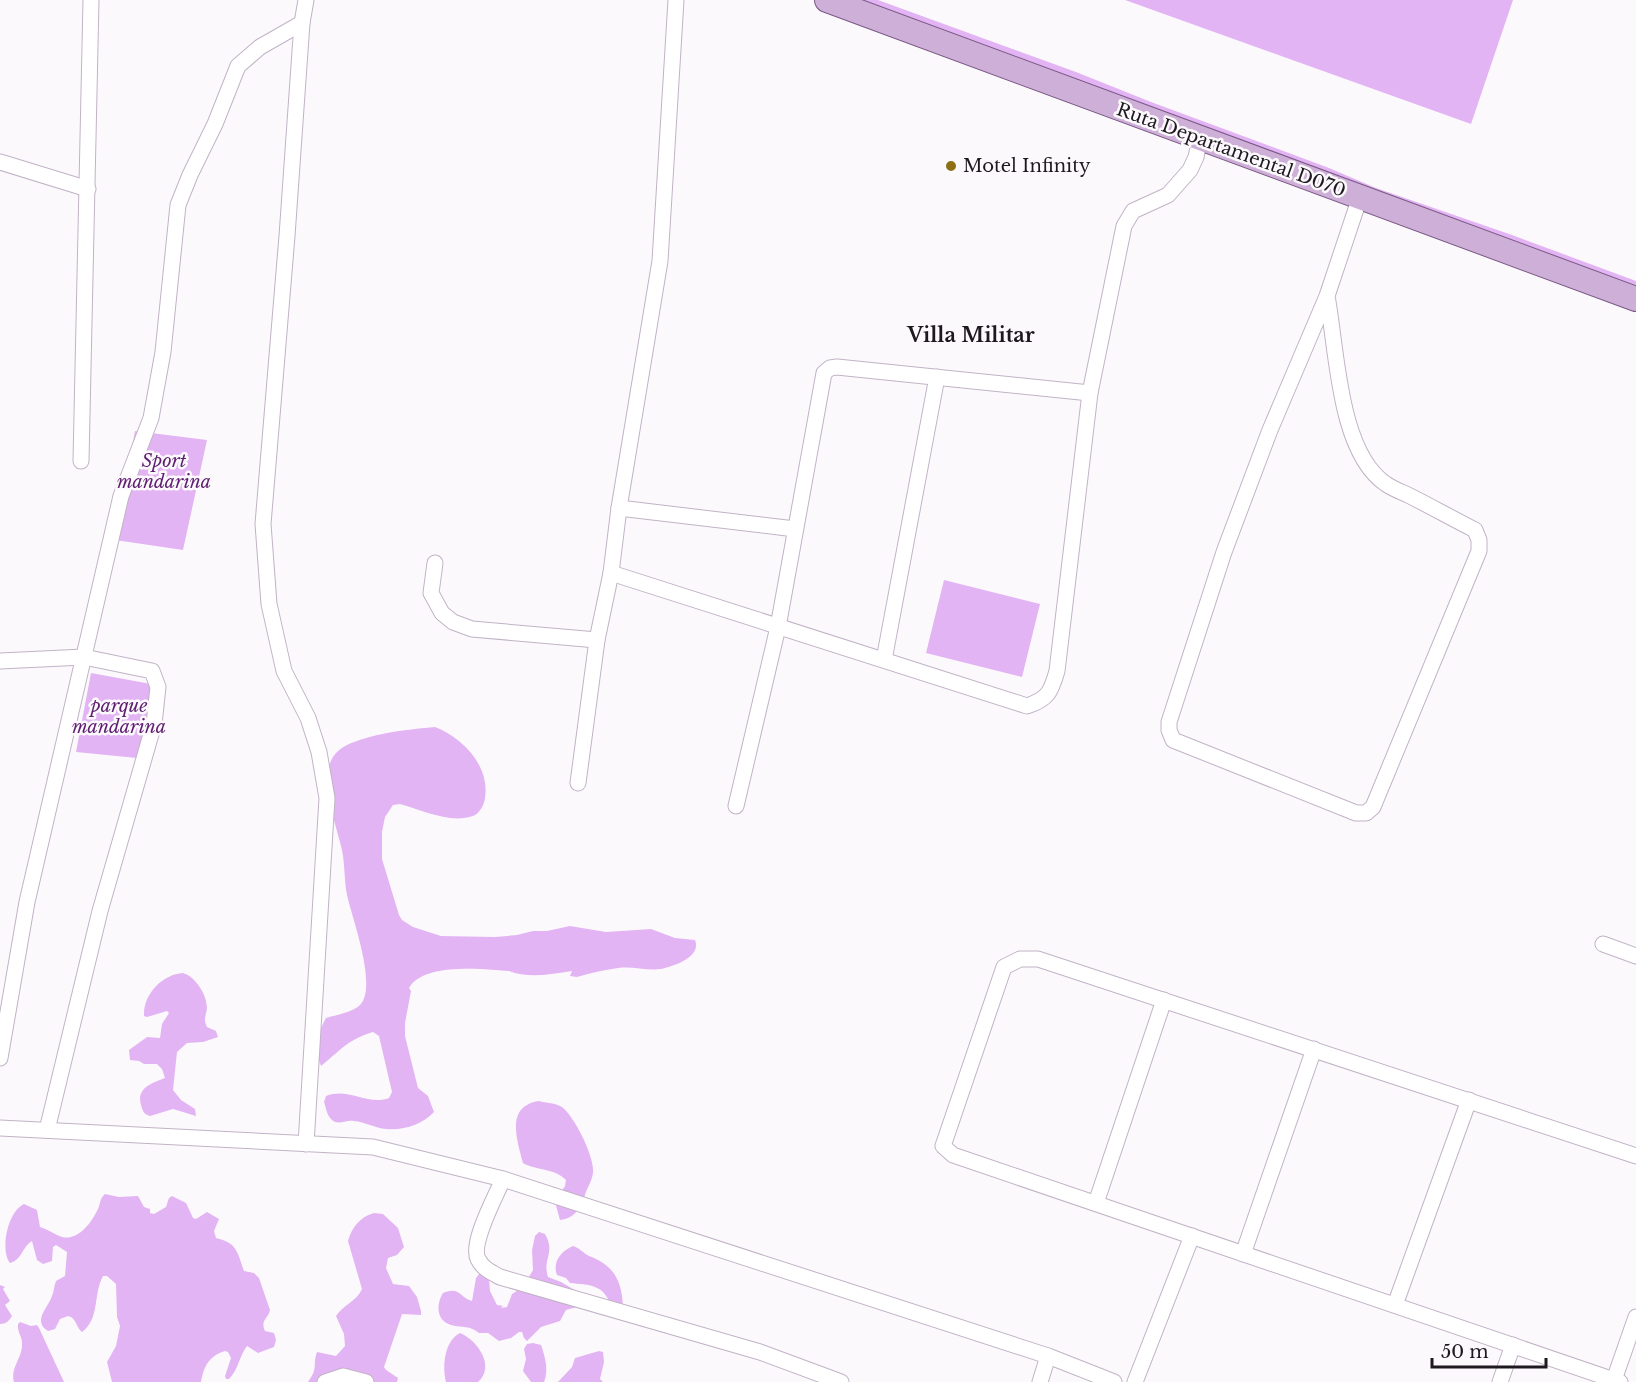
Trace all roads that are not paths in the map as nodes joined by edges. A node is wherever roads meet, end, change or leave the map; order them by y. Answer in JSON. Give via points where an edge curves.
{"nodes":[{"id":1,"x":91,"y":0,"type":"edge"},
{"id":2,"x":306,"y":0,"type":"edge"},
{"id":3,"x":676,"y":0,"type":"edge"},
{"id":4,"x":826,"y":0,"type":"edge"},
{"id":5,"x":302,"y":23,"type":"junction"},
{"id":6,"x":1200,"y":138,"type":"junction"},
{"id":7,"x":0,"y":162,"type":"edge"},
{"id":8,"x":88,"y":189,"type":"junction"},
{"id":9,"x":1360,"y":197,"type":"junction"},
{"id":10,"x":1327,"y":296,"type":"junction"},
{"id":11,"x":1636,"y":299,"type":"edge"},
{"id":12,"x":937,"y":377,"type":"junction"},
{"id":13,"x":1090,"y":393,"type":"junction"},
{"id":14,"x":81,"y":461,"type":"dead end"},
{"id":15,"x":619,"y":508,"type":"junction"},
{"id":16,"x":795,"y":529,"type":"junction"},
{"id":17,"x":435,"y":563,"type":"dead end"},
{"id":18,"x":611,"y":573,"type":"junction"},
{"id":19,"x":778,"y":627,"type":"junction"},
{"id":20,"x":597,"y":640,"type":"junction"},
{"id":21,"x":84,"y":657,"type":"junction"},
{"id":22,"x":884,"y":660,"type":"junction"},
{"id":23,"x":0,"y":661,"type":"edge"},
{"id":24,"x":578,"y":783,"type":"dead end"},
{"id":25,"x":736,"y":806,"type":"dead end"},
{"id":26,"x":1603,"y":944,"type":"dead end"},
{"id":27,"x":1636,"y":956,"type":"edge"},
{"id":28,"x":1164,"y":1000,"type":"junction"},
{"id":29,"x":1314,"y":1049,"type":"junction"},
{"id":30,"x":0,"y":1058,"type":"edge"},
{"id":31,"x":1469,"y":1101,"type":"junction"},
{"id":32,"x":0,"y":1128,"type":"edge"},
{"id":33,"x":47,"y":1130,"type":"junction"},
{"id":34,"x":306,"y":1144,"type":"junction"},
{"id":35,"x":1636,"y":1156,"type":"edge"},
{"id":36,"x":503,"y":1179,"type":"junction"},
{"id":37,"x":1096,"y":1203,"type":"junction"},
{"id":38,"x":1192,"y":1236,"type":"junction"},
{"id":39,"x":1244,"y":1254,"type":"junction"},
{"id":40,"x":1395,"y":1305,"type":"junction"},
{"id":41,"x":1636,"y":1317,"type":"edge"},
{"id":42,"x":1513,"y":1345,"type":"junction"},
{"id":43,"x":1048,"y":1356,"type":"junction"},
{"id":44,"x":1617,"y":1381,"type":"edge"},
{"id":45,"x":325,"y":1382,"type":"edge"},
{"id":46,"x":366,"y":1382,"type":"edge"},
{"id":47,"x":841,"y":1382,"type":"edge"},
{"id":48,"x":1040,"y":1382,"type":"edge"},
{"id":49,"x":1114,"y":1382,"type":"edge"},
{"id":50,"x":1135,"y":1382,"type":"edge"},
{"id":51,"x":1500,"y":1382,"type":"edge"}],
"edges":[{"from":1,"to":8,"type":"street"},
{"from":2,"to":5,"type":"street"},
{"from":3,"to":15,"type":"street","via":[[660,261]]},
{"from":4,"to":6,"type":"main road","name":"Ruta Departamental D070"},
{"from":5,"to":21,"type":"street","via":[[260,47],[238,66],[178,205],[163,352],[151,418],[121,496]]},
{"from":5,"to":34,"type":"street","via":[[263,524],[269,604],[284,671],[308,718],[327,798]]},
{"from":6,"to":9,"type":"main road","name":"Ruta Departamental D070"},
{"from":6,"to":13,"type":"street","via":[[1190,170],[1168,195],[1133,211],[1124,226]]},
{"from":7,"to":8,"type":"street"},
{"from":8,"to":14,"type":"street"},
{"from":9,"to":10,"type":"street"},
{"from":9,"to":11,"type":"main road","name":"Ruta Departamental D070"},
{"from":10,"to":10,"type":"street","via":[[1224,552],[1169,730],[1173,740],[1356,813],[1366,813],[1373,807],[1479,551],[1479,540],[1475,530],[1386,484],[1361,456],[1341,389]]},
{"from":12,"to":13,"type":"street"},
{"from":12,"to":16,"type":"street","via":[[837,367],[824,373]]},
{"from":12,"to":22,"type":"street"},
{"from":13,"to":22,"type":"street","via":[[1052,690],[1041,701],[1027,706]]},
{"from":15,"to":16,"type":"street"},
{"from":15,"to":18,"type":"street"},
{"from":16,"to":19,"type":"street"},
{"from":17,"to":20,"type":"street","via":[[431,593],[442,613],[453,622],[472,628]]},
{"from":18,"to":19,"type":"street"},
{"from":18,"to":20,"type":"street"},
{"from":19,"to":22,"type":"street"},
{"from":19,"to":25,"type":"street"},
{"from":20,"to":24,"type":"street"},
{"from":21,"to":23,"type":"street"},
{"from":21,"to":30,"type":"street","via":[[27,902]]},
{"from":21,"to":33,"type":"street","via":[[152,671],[158,687],[154,724],[100,911]]},
{"from":26,"to":27,"type":"street"},
{"from":28,"to":29,"type":"street"},
{"from":28,"to":37,"type":"street"},
{"from":28,"to":37,"type":"street","via":[[1038,959],[1020,959],[1004,968],[943,1146],[953,1155]]},
{"from":29,"to":31,"type":"street"},
{"from":29,"to":39,"type":"street"},
{"from":31,"to":35,"type":"street"},
{"from":31,"to":40,"type":"street"},
{"from":32,"to":33,"type":"street"},
{"from":33,"to":34,"type":"street"},
{"from":34,"to":36,"type":"street","via":[[373,1147]]},
{"from":36,"to":43,"type":"street"},
{"from":36,"to":47,"type":"street","via":[[477,1242],[477,1257],[485,1269],[500,1277],[760,1352]]},
{"from":37,"to":38,"type":"street"},
{"from":38,"to":39,"type":"street"},
{"from":38,"to":50,"type":"street"},
{"from":39,"to":40,"type":"street"},
{"from":40,"to":42,"type":"street"},
{"from":41,"to":44,"type":"street"},
{"from":42,"to":44,"type":"street"},
{"from":42,"to":51,"type":"street"},
{"from":43,"to":48,"type":"street"},
{"from":43,"to":49,"type":"street"},
{"from":45,"to":46,"type":"street","via":[[343,1376]]}]}
